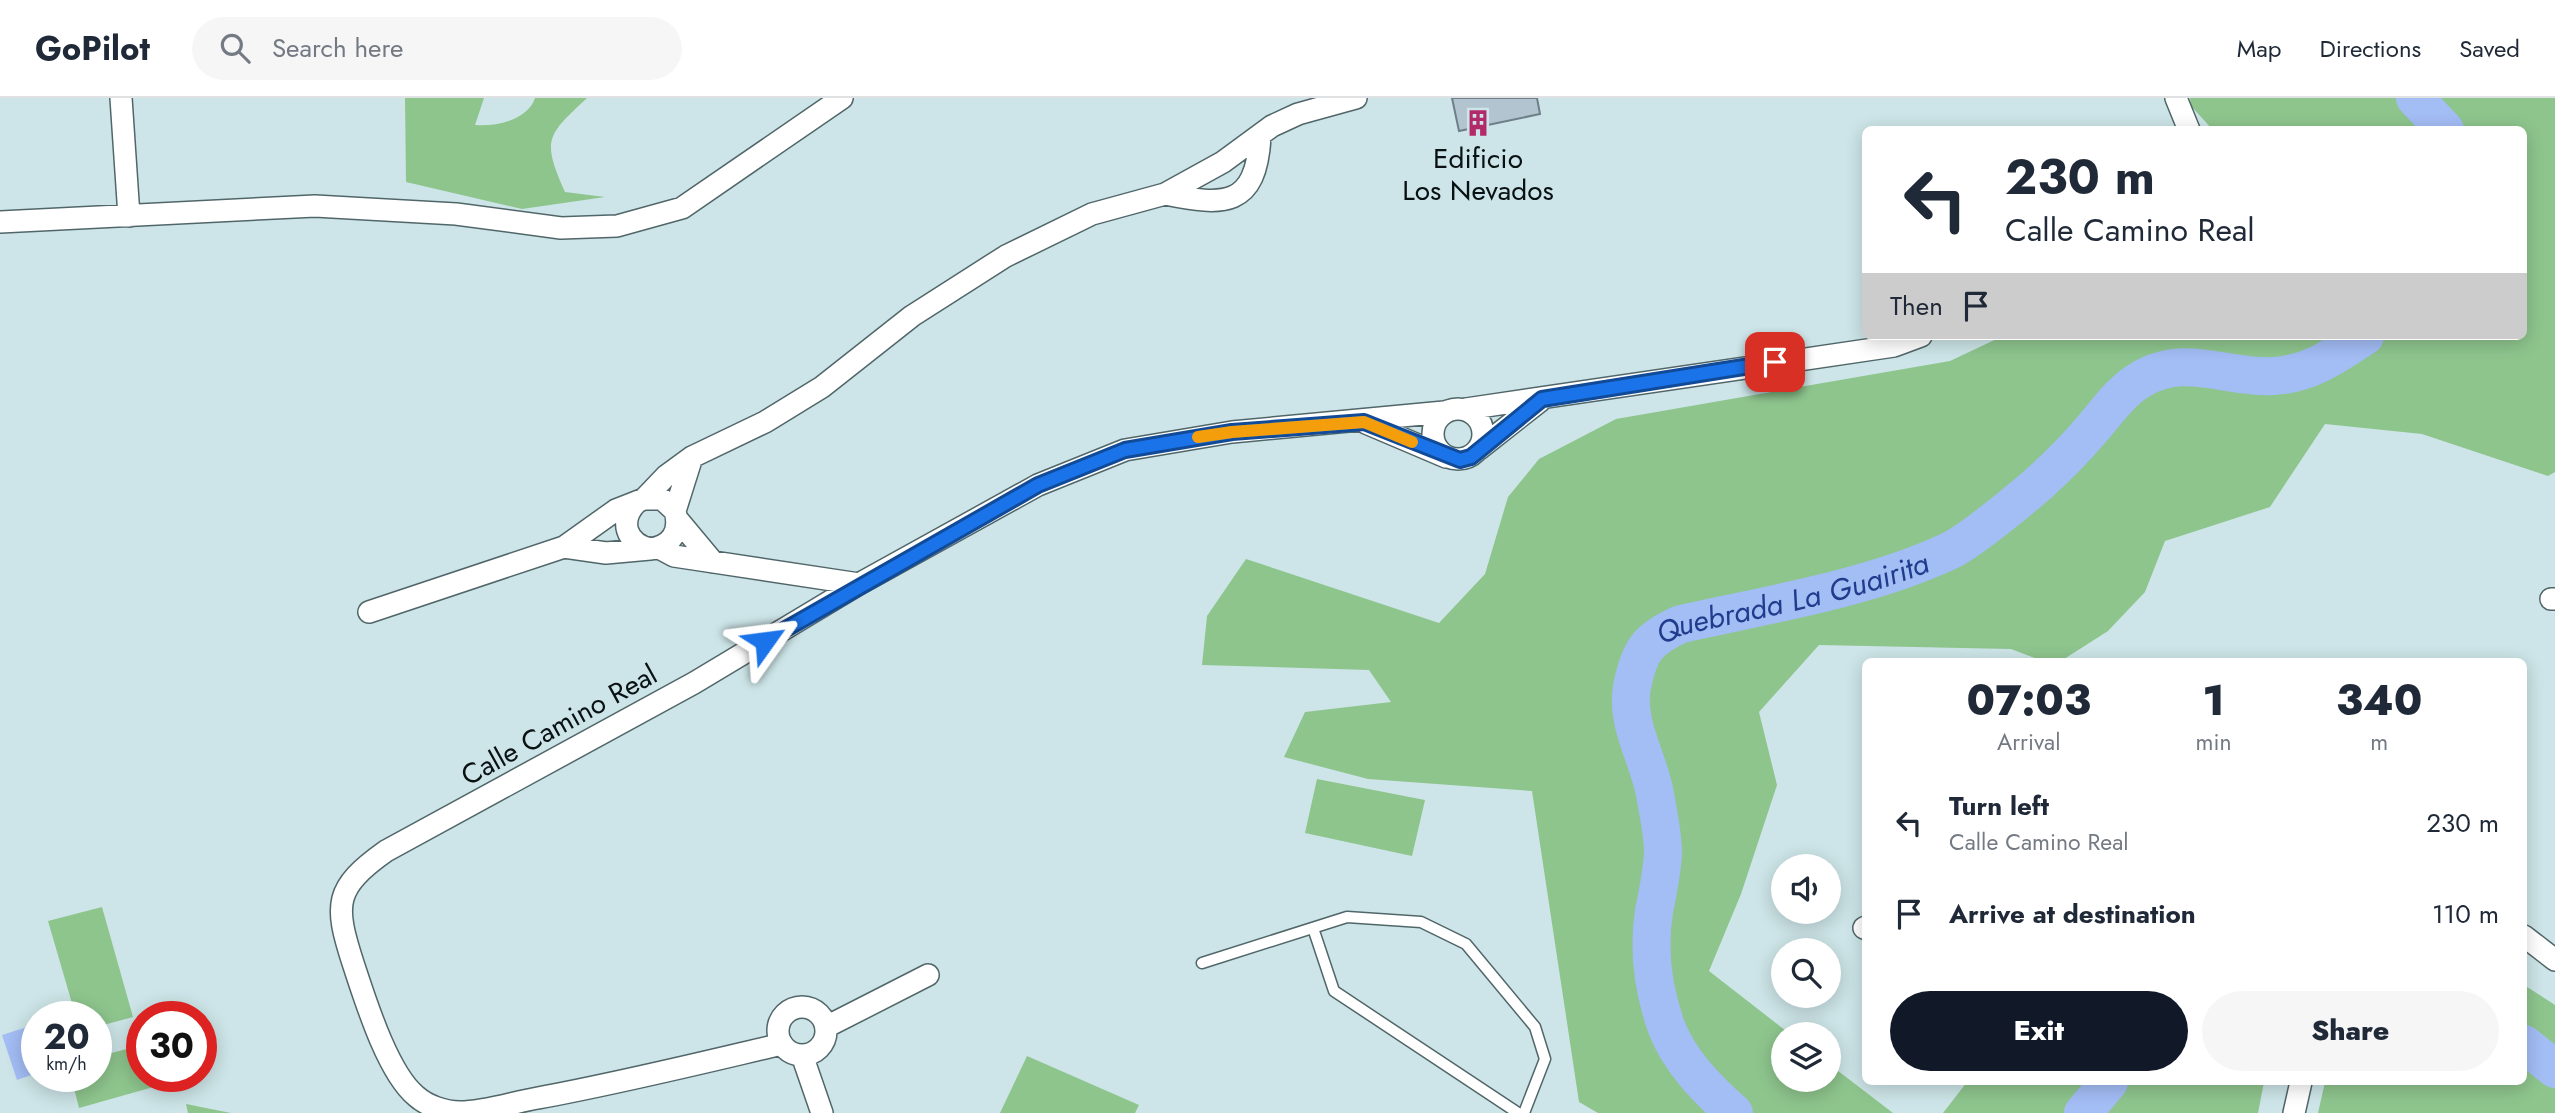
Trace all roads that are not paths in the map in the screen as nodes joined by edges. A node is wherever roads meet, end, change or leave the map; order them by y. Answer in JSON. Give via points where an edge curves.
{"nodes":[{"id":1,"x":121,"y":98,"type":"edge"},
{"id":2,"x":842,"y":98,"type":"edge"},
{"id":3,"x":1356,"y":98,"type":"edge"},
{"id":4,"x":2176,"y":98,"type":"edge"},
{"id":5,"x":2187,"y":126,"type":"edge"},
{"id":6,"x":1260,"y":137,"type":"junction"},
{"id":7,"x":1165,"y":194,"type":"junction"},
{"id":8,"x":129,"y":216,"type":"junction"},
{"id":9,"x":0,"y":222,"type":"edge"},
{"id":10,"x":1910,"y":340,"type":"edge"},
{"id":11,"x":1542,"y":399,"type":"junction"},
{"id":12,"x":1466,"y":409,"type":"junction"},
{"id":13,"x":1444,"y":412,"type":"junction"},
{"id":14,"x":1364,"y":422,"type":"junction"},
{"id":15,"x":1479,"y":449,"type":"junction"},
{"id":16,"x":692,"y":457,"type":"junction"},
{"id":17,"x":1449,"y":458,"type":"junction"},
{"id":18,"x":640,"y":501,"type":"junction"},
{"id":19,"x":676,"y":516,"type":"junction"},
{"id":20,"x":594,"y":523,"type":"junction"},
{"id":21,"x":564,"y":547,"type":"junction"},
{"id":22,"x":655,"y":549,"type":"junction"},
{"id":23,"x":606,"y":553,"type":"junction"},
{"id":24,"x":713,"y":562,"type":"junction"},
{"id":25,"x":859,"y":584,"type":"junction"},
{"id":26,"x":369,"y":612,"type":"dead end"},
{"id":27,"x":1314,"y":928,"type":"junction"},
{"id":28,"x":2527,"y":938,"type":"edge"},
{"id":29,"x":2555,"y":961,"type":"edge"},
{"id":30,"x":1202,"y":963,"type":"dead end"},
{"id":31,"x":928,"y":975,"type":"dead end"},
{"id":32,"x":826,"y":1027,"type":"junction"},
{"id":33,"x":782,"y":1044,"type":"junction"},
{"id":34,"x":802,"y":1055,"type":"junction"},
{"id":35,"x":2300,"y":1085,"type":"edge"},
{"id":36,"x":822,"y":1113,"type":"edge"},
{"id":37,"x":1518,"y":1113,"type":"edge"},
{"id":38,"x":1524,"y":1113,"type":"edge"},
{"id":39,"x":2294,"y":1113,"type":"edge"}],
"edges":[{"from":1,"to":8,"type":"street"},
{"from":2,"to":8,"type":"street","via":[[682,208],[617,226],[561,228],[456,214],[315,206]]},
{"from":3,"to":6,"type":"street","via":[[1298,114]]},
{"from":4,"to":5,"type":"street"},
{"from":6,"to":7,"type":"street"},
{"from":6,"to":7,"type":"street","via":[[1254,174],[1238,194],[1207,202]]},
{"from":7,"to":16,"type":"street","via":[[1091,214],[1006,256],[912,316],[822,387],[765,422]]},
{"from":8,"to":9,"type":"street"},
{"from":10,"to":11,"type":"street","name":"Calle Camino Real"},
{"from":11,"to":12,"type":"street","name":"Calle Camino Real"},
{"from":11,"to":15,"type":"street","name":"Calle Camino Real"},
{"from":12,"to":13,"type":"street","name":"Calle Camino Real"},
{"from":12,"to":15,"type":"street","via":[[1482,426]]},
{"from":13,"to":14,"type":"street","name":"Calle Camino Real"},
{"from":13,"to":17,"type":"street","via":[[1433,431],[1434,443]]},
{"from":14,"to":17,"type":"street","name":"Calle Camino Real"},
{"from":14,"to":25,"type":"street","name":"Calle Camino Real","via":[[1232,432],[1125,450],[1038,485]]},
{"from":15,"to":17,"type":"street","name":"Calle Camino Real","via":[[1471,457]]},
{"from":16,"to":18,"type":"street"},
{"from":16,"to":19,"type":"street"},
{"from":18,"to":19,"type":"street","via":[[662,499]]},
{"from":18,"to":20,"type":"street"},
{"from":18,"to":22,"type":"street","via":[[627,517],[629,535],[634,542]]},
{"from":19,"to":22,"type":"street","via":[[674,537]]},
{"from":19,"to":24,"type":"street"},
{"from":20,"to":21,"type":"street"},
{"from":20,"to":23,"type":"street"},
{"from":21,"to":23,"type":"street"},
{"from":21,"to":26,"type":"street"},
{"from":22,"to":23,"type":"street"},
{"from":22,"to":24,"type":"street"},
{"from":24,"to":25,"type":"street"},
{"from":25,"to":33,"type":"street","name":"Calle Camino Real","via":[[694,683],[386,851],[358,870],[344,892],[340,918],[375,1025],[402,1080],[416,1097],[435,1107],[460,1112],[595,1088]]},
{"from":27,"to":30,"type":"lane"},
{"from":27,"to":37,"type":"lane","via":[[1334,991]]},
{"from":27,"to":38,"type":"lane","via":[[1347,918],[1421,922],[1466,944],[1535,1027],[1545,1059]]},
{"from":28,"to":29,"type":"street"},
{"from":31,"to":32,"type":"street"},
{"from":32,"to":33,"type":"street","via":[[823,1018],[810,1008],[793,1008],[781,1020]]},
{"from":32,"to":34,"type":"street","via":[[823,1043]]},
{"from":33,"to":34,"type":"street"},
{"from":34,"to":36,"type":"street"},
{"from":35,"to":39,"type":"street"}]}
